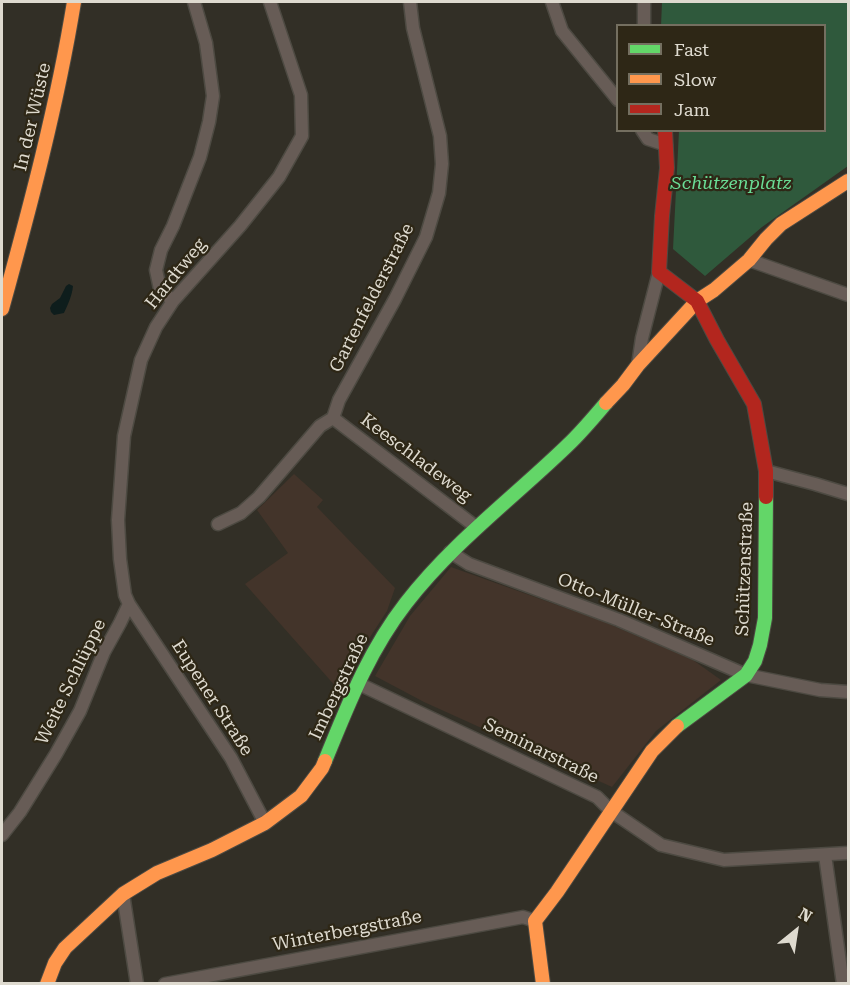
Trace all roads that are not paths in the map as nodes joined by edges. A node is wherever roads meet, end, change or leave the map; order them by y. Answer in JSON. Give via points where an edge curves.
{"nodes":[{"id":1,"x":74,"y":2,"type":"edge"},
{"id":2,"x":194,"y":2,"type":"edge"},
{"id":3,"x":270,"y":2,"type":"edge"},
{"id":4,"x":410,"y":2,"type":"edge"},
{"id":5,"x":552,"y":2,"type":"edge"},
{"id":6,"x":644,"y":2,"type":"edge"},
{"id":7,"x":644,"y":24,"type":"edge"},
{"id":8,"x":616,"y":98,"type":"edge"},
{"id":9,"x":643,"y":132,"type":"edge"},
{"id":10,"x":665,"y":138,"type":"edge"},
{"id":11,"x":849,"y":181,"type":"edge"},
{"id":12,"x":748,"y":260,"type":"junction"},
{"id":13,"x":659,"y":272,"type":"junction"},
{"id":14,"x":849,"y":295,"type":"edge"},
{"id":15,"x":173,"y":301,"type":"junction"},
{"id":16,"x":697,"y":301,"type":"junction"},
{"id":17,"x":2,"y":309,"type":"edge"},
{"id":18,"x":638,"y":365,"type":"junction"},
{"id":19,"x":333,"y":418,"type":"junction"},
{"id":20,"x":766,"y":471,"type":"junction"},
{"id":21,"x":849,"y":494,"type":"edge"},
{"id":22,"x":218,"y":524,"type":"dead end"},
{"id":23,"x":476,"y":527,"type":"junction"},
{"id":24,"x":450,"y":552,"type":"junction"},
{"id":25,"x":127,"y":600,"type":"junction"},
{"id":26,"x":746,"y":675,"type":"junction"},
{"id":27,"x":357,"y":683,"type":"junction"},
{"id":28,"x":849,"y":692,"type":"edge"},
{"id":29,"x":611,"y":811,"type":"junction"},
{"id":30,"x":265,"y":823,"type":"junction"},
{"id":31,"x":2,"y":835,"type":"edge"},
{"id":32,"x":849,"y":853,"type":"edge"},
{"id":33,"x":825,"y":855,"type":"junction"},
{"id":34,"x":123,"y":894,"type":"junction"},
{"id":35,"x":535,"y":921,"type":"junction"},
{"id":36,"x":47,"y":984,"type":"edge"},
{"id":37,"x":137,"y":984,"type":"edge"},
{"id":38,"x":165,"y":984,"type":"edge"},
{"id":39,"x":543,"y":984,"type":"edge"},
{"id":40,"x":843,"y":984,"type":"edge"}],
"edges":[{"from":1,"to":17,"type":"street","name":"In der Wüste","via":[[56,104]]},
{"from":2,"to":15,"type":"street","via":[[206,43],[213,96],[200,157],[156,270],[160,288]]},
{"from":3,"to":15,"type":"street","name":"Hardtweg","via":[[301,95],[302,136],[279,177]]},
{"from":4,"to":19,"type":"street","name":"Gartenfelderstraße","via":[[440,136],[439,193],[426,237]]},
{"from":5,"to":8,"type":"street","via":[[562,31]]},
{"from":6,"to":7,"type":"street"},
{"from":9,"to":10,"type":"street","via":[[648,139]]},
{"from":10,"to":13,"type":"street","name":"Imbergstraße","via":[[668,168]]},
{"from":11,"to":12,"type":"street","name":"Imbergstraße","via":[[781,225]]},
{"from":12,"to":14,"type":"street"},
{"from":12,"to":16,"type":"street","name":"Imbergstraße"},
{"from":13,"to":16,"type":"street"},
{"from":13,"to":18,"type":"street","name":"Imbergstraße"},
{"from":15,"to":25,"type":"street","name":"Hardtweg","via":[[141,360],[124,436],[118,520]]},
{"from":16,"to":18,"type":"street","name":"Imbergstraße"},
{"from":16,"to":20,"type":"street","name":"Schützenstraße","via":[[754,404]]},
{"from":18,"to":23,"type":"street","name":"Imbergstraße","via":[[573,440]]},
{"from":19,"to":22,"type":"street","name":"Gartenfelderstraße","via":[[320,426],[259,497],[241,513]]},
{"from":19,"to":23,"type":"street","name":"Keeschladeweg"},
{"from":20,"to":21,"type":"street"},
{"from":20,"to":26,"type":"street","name":"Schützenstraße","via":[[765,618],[755,662]]},
{"from":23,"to":24,"type":"street","name":"Imbergstraße"},
{"from":24,"to":26,"type":"street","name":"Otto-Müller-Straße","via":[[469,564],[619,620]]},
{"from":24,"to":27,"type":"street","name":"Imbergstraße","via":[[395,618]]},
{"from":25,"to":30,"type":"street","name":"Eupener Straße","via":[[231,758]]},
{"from":25,"to":31,"type":"street","name":"Weite Schlüppe","via":[[80,711]]},
{"from":26,"to":28,"type":"street","name":"Otto-Müller-Straße"},
{"from":26,"to":29,"type":"street","name":"Schützenstraße","via":[[681,722],[652,751]]},
{"from":27,"to":29,"type":"street","name":"Seminarstraße","via":[[597,797]]},
{"from":27,"to":30,"type":"street","name":"Imbergstraße","via":[[322,768],[301,796]]},
{"from":29,"to":33,"type":"street","name":"Seminarstraße","via":[[661,845],[724,860]]},
{"from":29,"to":35,"type":"street","name":"Schützenstraße"},
{"from":30,"to":34,"type":"street","name":"Imbergstraße","via":[[157,873]]},
{"from":32,"to":33,"type":"street","name":"Seminarstraße"},
{"from":33,"to":40,"type":"street"},
{"from":34,"to":36,"type":"street","name":"Imbergstraße","via":[[65,948]]},
{"from":34,"to":37,"type":"street"},
{"from":35,"to":38,"type":"street","name":"Winterbergstraße","via":[[511,919]]},
{"from":35,"to":39,"type":"street"}]}
